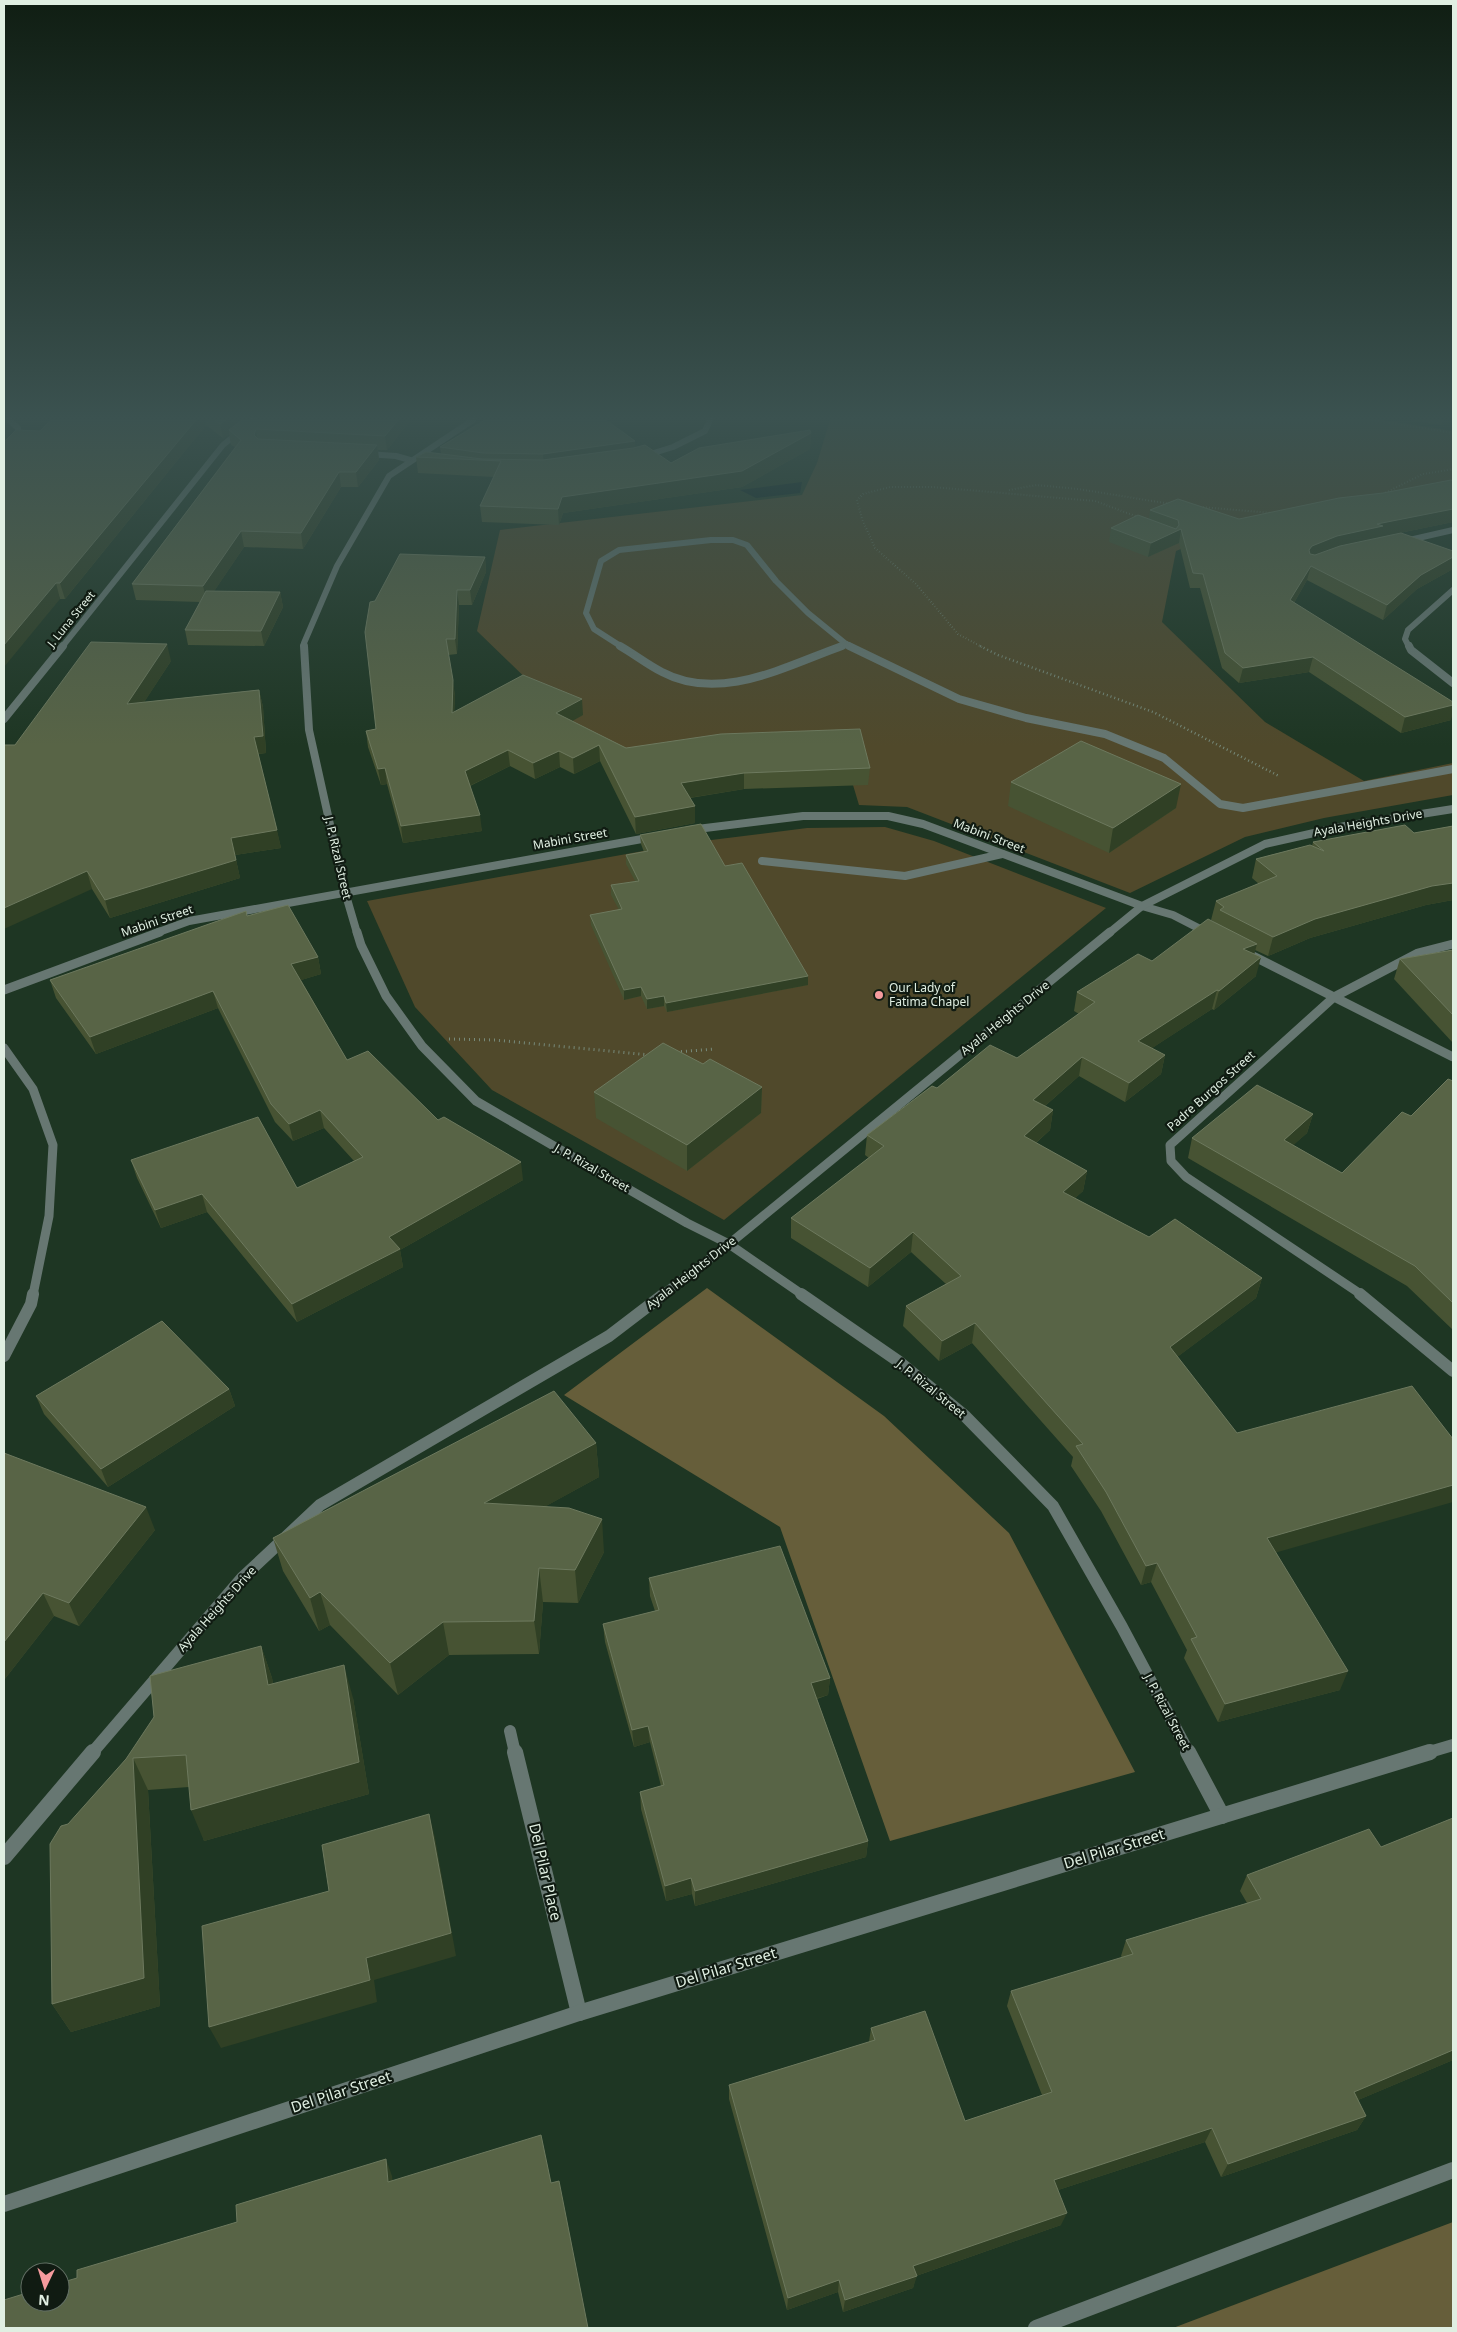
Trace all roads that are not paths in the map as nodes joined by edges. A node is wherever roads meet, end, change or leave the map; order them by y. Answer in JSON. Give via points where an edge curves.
{"nodes":[{"id":1,"x":156,"y":529,"type":"edge"},
{"id":2,"x":358,"y":529,"type":"edge"},
{"id":3,"x":1453,"y":530,"type":"edge"},
{"id":4,"x":1397,"y":542,"type":"edge"},
{"id":5,"x":1453,"y":590,"type":"edge"},
{"id":6,"x":846,"y":644,"type":"junction"},
{"id":7,"x":1453,"y":683,"type":"edge"},
{"id":8,"x":4,"y":719,"type":"edge"},
{"id":9,"x":1453,"y":769,"type":"edge"},
{"id":10,"x":1453,"y":809,"type":"edge"},
{"id":11,"x":682,"y":832,"type":"edge"},
{"id":12,"x":663,"y":835,"type":"edge"},
{"id":13,"x":1002,"y":854,"type":"junction"},
{"id":14,"x":762,"y":861,"type":"dead end"},
{"id":15,"x":345,"y":892,"type":"junction"},
{"id":16,"x":1142,"y":906,"type":"junction"},
{"id":17,"x":1216,"y":937,"type":"edge"},
{"id":18,"x":1453,"y":944,"type":"edge"},
{"id":19,"x":1242,"y":950,"type":"edge"},
{"id":20,"x":4,"y":990,"type":"edge"},
{"id":21,"x":1334,"y":997,"type":"junction"},
{"id":22,"x":4,"y":1048,"type":"edge"},
{"id":23,"x":1453,"y":1057,"type":"edge"},
{"id":24,"x":729,"y":1244,"type":"junction"},
{"id":25,"x":4,"y":1356,"type":"edge"},
{"id":26,"x":1453,"y":1371,"type":"edge"},
{"id":27,"x":510,"y":1731,"type":"dead end"},
{"id":28,"x":1453,"y":1745,"type":"edge"},
{"id":29,"x":1222,"y":1816,"type":"junction"},
{"id":30,"x":4,"y":1856,"type":"edge"},
{"id":31,"x":579,"y":2013,"type":"junction"},
{"id":32,"x":1453,"y":2170,"type":"edge"},
{"id":33,"x":4,"y":2204,"type":"edge"},
{"id":34,"x":1036,"y":2328,"type":"edge"}],
"edges":[{"from":1,"to":8,"type":"street","name":"J. Luna Street"},
{"from":2,"to":15,"type":"street","name":"J. P. Rizal Street","via":[[337,566],[304,644],[308,730]]},
{"from":3,"to":4,"type":"street"},
{"from":5,"to":7,"type":"street","via":[[1408,630],[1405,639],[1411,650]]},
{"from":6,"to":6,"type":"street","via":[[738,683],[688,682],[664,673],[594,629],[586,613],[601,561],[608,555],[619,550],[732,540],[747,545],[776,581]]},
{"from":6,"to":9,"type":"street","via":[[959,699],[1026,718],[1105,734],[1164,758],[1220,804],[1243,808]]},
{"from":10,"to":16,"type":"street","name":"Ayala Heights Drive","via":[[1354,824],[1265,844]]},
{"from":11,"to":13,"type":"street","name":"Mabini Street","via":[[803,816],[888,816],[922,824]]},
{"from":12,"to":15,"type":"street","name":"Mabini Street"},
{"from":13,"to":14,"type":"street","via":[[905,876]]},
{"from":13,"to":16,"type":"street","name":"Mabini Street"},
{"from":15,"to":20,"type":"street","name":"Mabini Street","via":[[189,921]]},
{"from":15,"to":24,"type":"street","name":"J. P. Rizal Street","via":[[362,946],[386,996],[422,1046],[476,1101]]},
{"from":16,"to":17,"type":"street","name":"Mabini Street","via":[[1173,915]]},
{"from":16,"to":24,"type":"street","name":"Ayala Heights Drive"},
{"from":18,"to":21,"type":"street","name":"Padre Burgos Street","via":[[1418,954]]},
{"from":19,"to":21,"type":"street"},
{"from":21,"to":23,"type":"street"},
{"from":21,"to":26,"type":"street","name":"Padre Burgos Street","via":[[1170,1145],[1171,1162],[1209,1194],[1367,1299]]},
{"from":22,"to":25,"type":"street","via":[[33,1089],[53,1145],[49,1216],[31,1304]]},
{"from":24,"to":29,"type":"street","name":"J. P. Rizal Street","via":[[898,1362],[966,1416],[1053,1506],[1122,1627]]},
{"from":24,"to":30,"type":"street","name":"Ayala Heights Drive","via":[[609,1336],[320,1505],[242,1578]]},
{"from":27,"to":31,"type":"street","name":"Del Pilar Place"},
{"from":28,"to":29,"type":"street","name":"Del Pilar Street"},
{"from":29,"to":31,"type":"street","name":"Del Pilar Street"},
{"from":31,"to":33,"type":"street","name":"Del Pilar Street"},
{"from":32,"to":34,"type":"street"}]}
